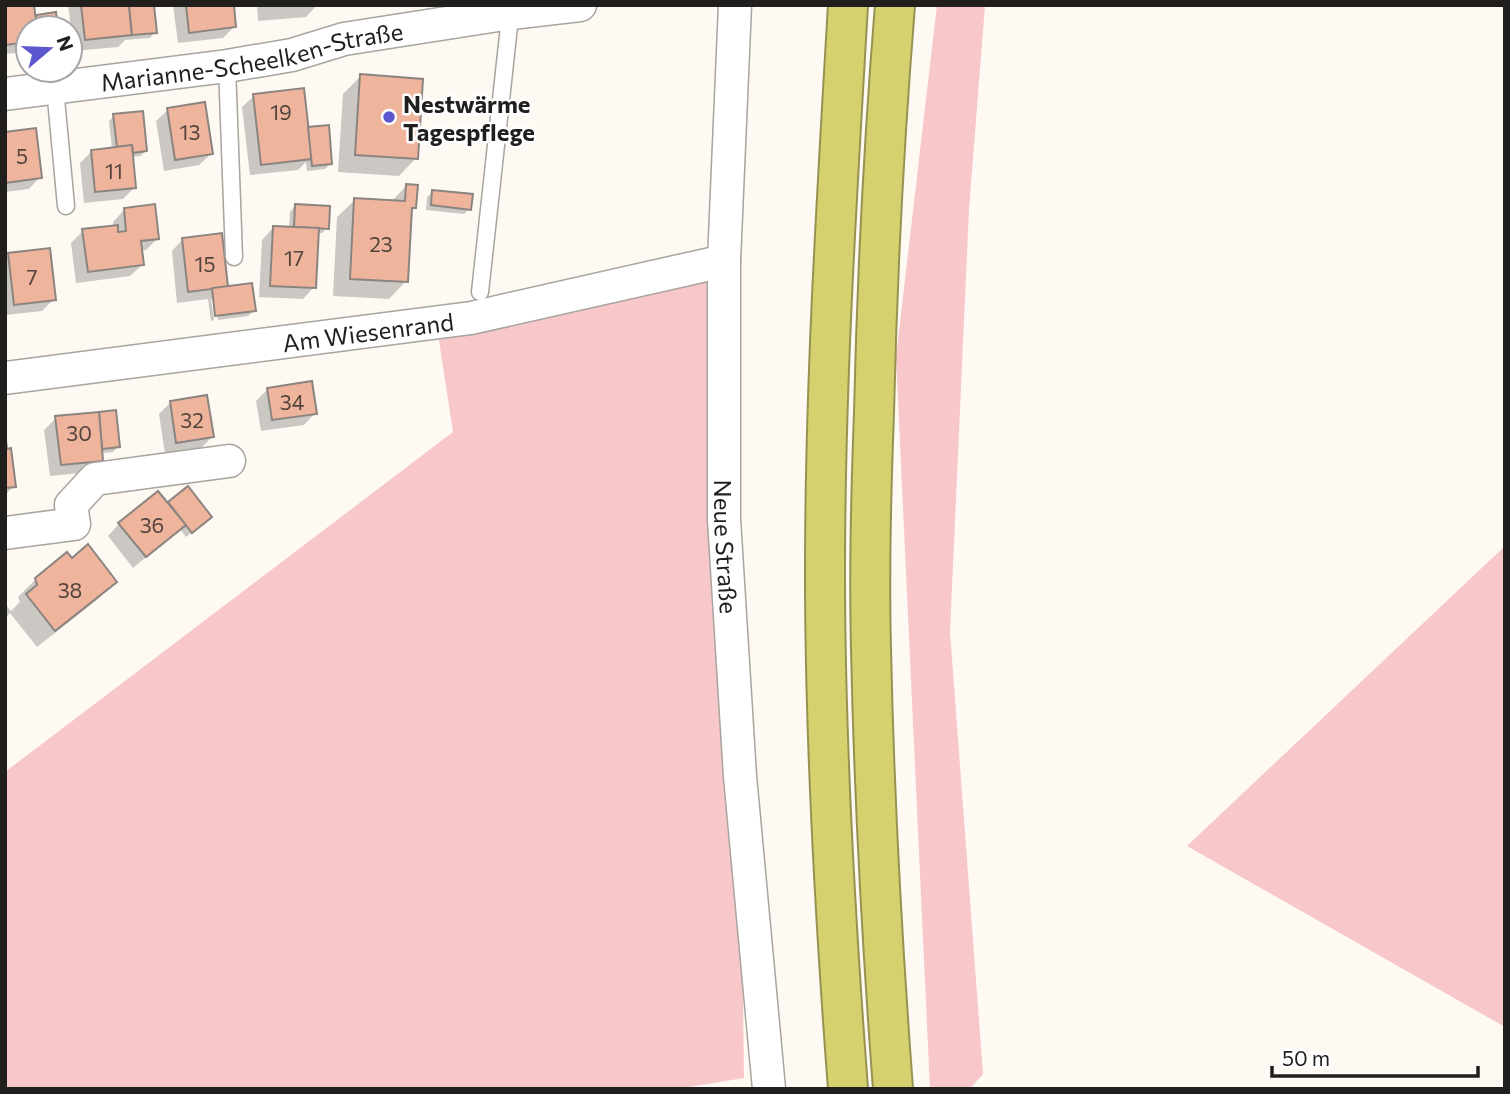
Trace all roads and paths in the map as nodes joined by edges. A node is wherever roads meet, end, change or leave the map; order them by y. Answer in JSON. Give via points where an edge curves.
{"nodes":[{"id":1,"x":580,"y":5,"type":"edge"},
{"id":2,"x":736,"y":5,"type":"edge"},
{"id":3,"x":848,"y":5,"type":"edge"},
{"id":4,"x":895,"y":5,"type":"edge"},
{"id":5,"x":511,"y":9,"type":"edge"},
{"id":6,"x":227,"y":66,"type":"junction"},
{"id":7,"x":55,"y":88,"type":"junction"},
{"id":8,"x":5,"y":94,"type":"edge"},
{"id":9,"x":66,"y":206,"type":"dead end"},
{"id":10,"x":234,"y":257,"type":"dead end"},
{"id":11,"x":724,"y":261,"type":"junction"},
{"id":12,"x":480,"y":292,"type":"dead end"},
{"id":13,"x":5,"y":378,"type":"edge"},
{"id":14,"x":229,"y":461,"type":"dead end"},
{"id":15,"x":5,"y":533,"type":"edge"},
{"id":16,"x":769,"y":1089,"type":"edge"},
{"id":17,"x":848,"y":1089,"type":"edge"},
{"id":18,"x":892,"y":1089,"type":"edge"}],
"edges":[{"from":1,"to":5,"type":"street","name":"Marianne-Scheelken-Straße"},
{"from":2,"to":11,"type":"street","name":"Neue Straße"},
{"from":3,"to":17,"type":"highway","via":[[831,288],[825,572],[830,782]]},
{"from":4,"to":18,"type":"highway","via":[[876,345],[871,605]]},
{"from":5,"to":6,"type":"street","name":"Marianne-Scheelken-Straße"},
{"from":5,"to":12,"type":"lane"},
{"from":6,"to":7,"type":"street","name":"Marianne-Scheelken-Straße"},
{"from":6,"to":10,"type":"lane"},
{"from":7,"to":8,"type":"street","name":"Marianne-Scheelken-Straße"},
{"from":7,"to":9,"type":"lane"},
{"from":11,"to":13,"type":"street","name":"Am Wiesenrand","via":[[471,318]]},
{"from":11,"to":16,"type":"street","name":"Neue Straße","via":[[724,519],[740,776]]},
{"from":14,"to":15,"type":"street","via":[[95,479],[71,505],[74,524]]}]}
